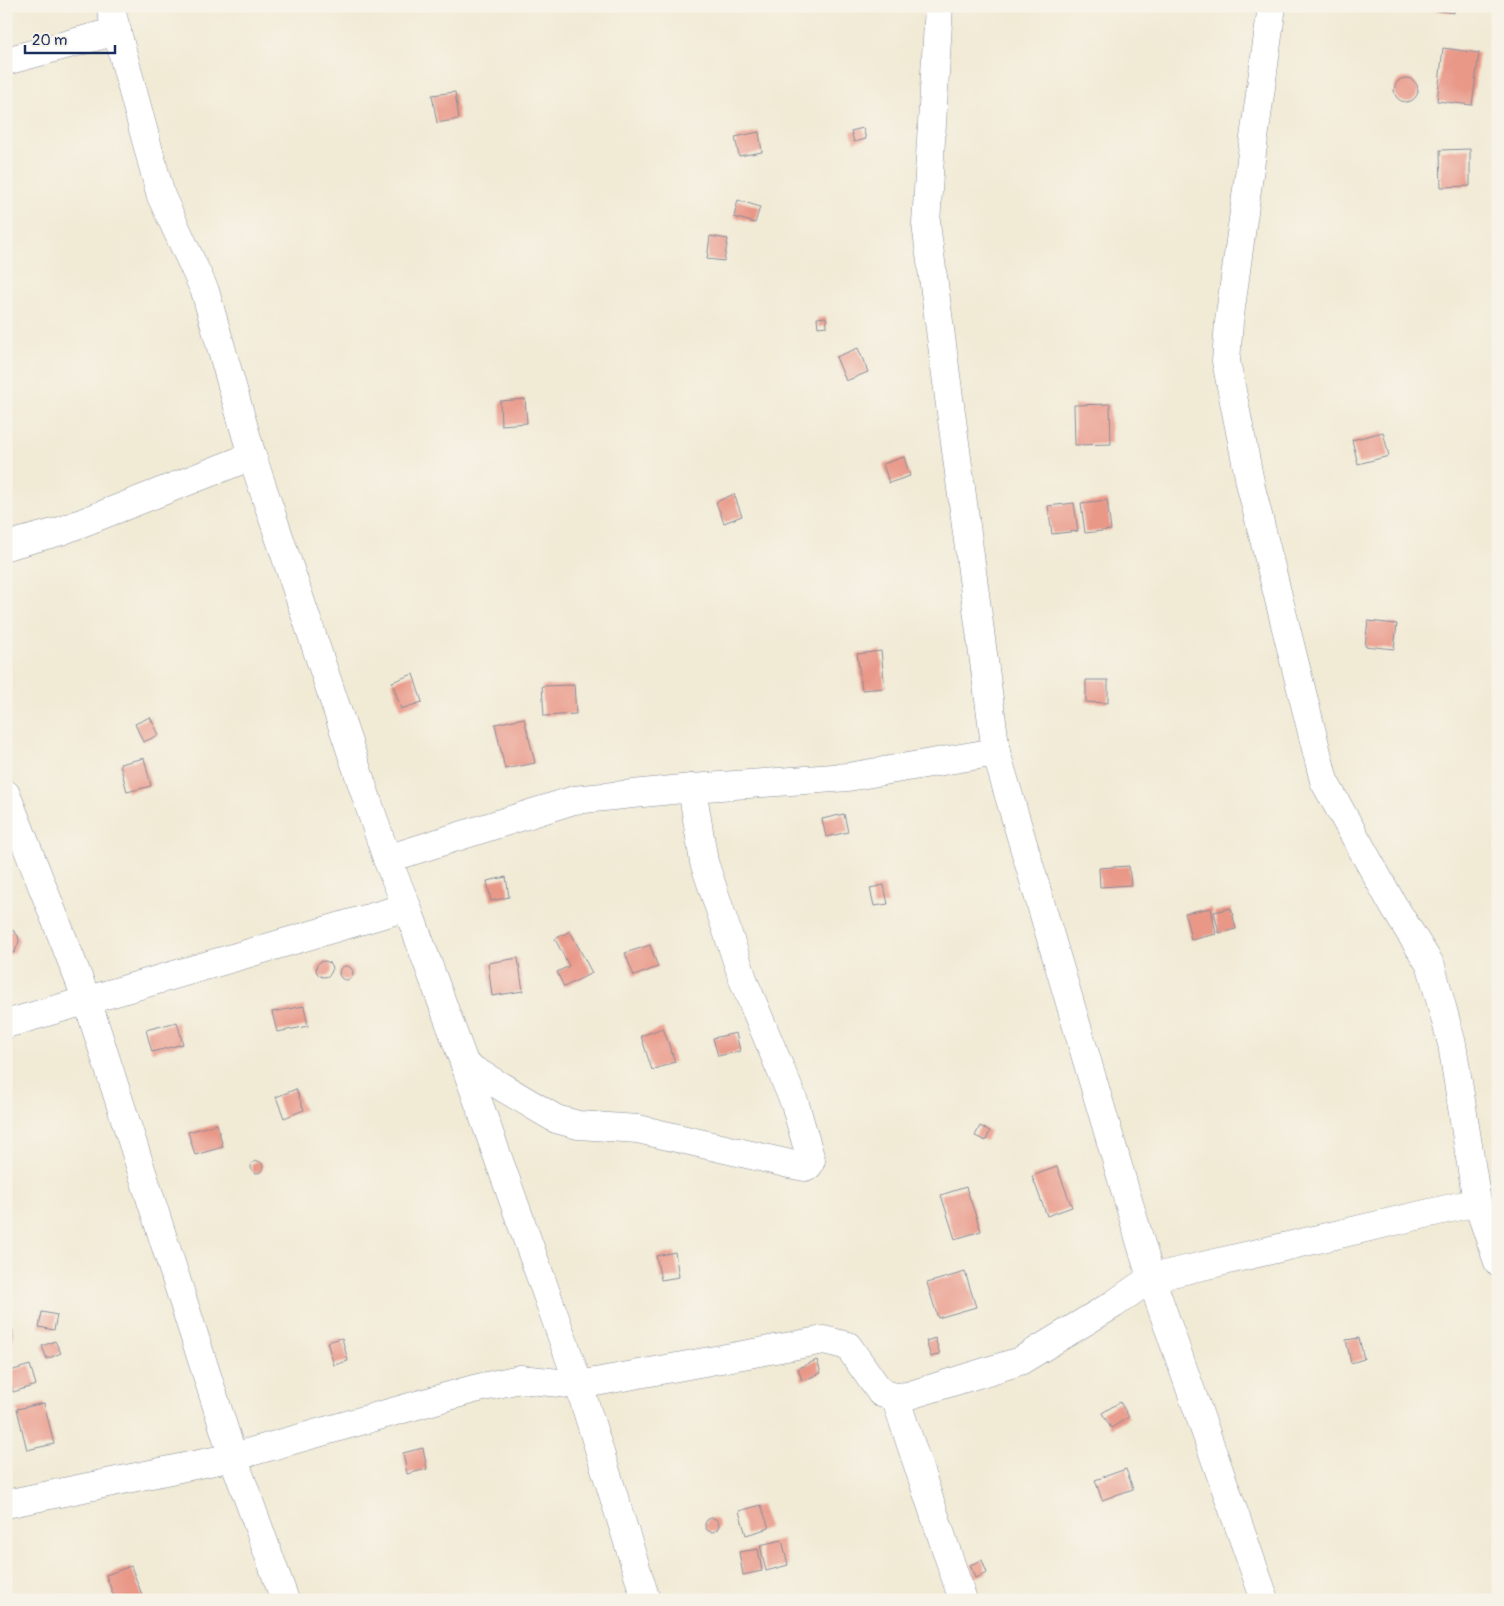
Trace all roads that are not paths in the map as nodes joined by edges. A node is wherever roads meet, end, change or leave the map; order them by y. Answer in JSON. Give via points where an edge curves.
{"nodes":[{"id":1,"x":939,"y":6,"type":"edge"},
{"id":2,"x":1272,"y":6,"type":"edge"},
{"id":3,"x":114,"y":19,"type":"edge"},
{"id":4,"x":6,"y":61,"type":"edge"},
{"id":5,"x":252,"y":456,"type":"junction"},
{"id":6,"x":6,"y":546,"type":"edge"},
{"id":7,"x":996,"y":752,"type":"junction"},
{"id":8,"x":692,"y":788,"type":"junction"},
{"id":9,"x":6,"y":794,"type":"edge"},
{"id":10,"x":388,"y":859,"type":"junction"},
{"id":11,"x":407,"y":907,"type":"junction"},
{"id":12,"x":87,"y":1000,"type":"junction"},
{"id":13,"x":6,"y":1024,"type":"edge"},
{"id":14,"x":465,"y":1065,"type":"junction"},
{"id":15,"x":1477,"y":1202,"type":"junction"},
{"id":16,"x":1498,"y":1262,"type":"edge"},
{"id":17,"x":1151,"y":1278,"type":"junction"},
{"id":18,"x":579,"y":1386,"type":"junction"},
{"id":19,"x":895,"y":1397,"type":"junction"},
{"id":20,"x":233,"y":1457,"type":"junction"},
{"id":21,"x":6,"y":1504,"type":"edge"},
{"id":22,"x":285,"y":1600,"type":"edge"},
{"id":23,"x":646,"y":1600,"type":"edge"},
{"id":24,"x":963,"y":1600,"type":"edge"},
{"id":25,"x":1265,"y":1600,"type":"edge"}],
"edges":[{"from":1,"to":7,"type":"street","via":[[926,224]]},
{"from":2,"to":15,"type":"street","via":[[1226,361],[1251,487],[1324,781],[1431,966],[1452,1044]]},
{"from":3,"to":4,"type":"street"},
{"from":3,"to":5,"type":"street","via":[[161,196],[205,290]]},
{"from":5,"to":6,"type":"street","via":[[61,532]]},
{"from":5,"to":10,"type":"street"},
{"from":7,"to":8,"type":"street","via":[[848,777]]},
{"from":7,"to":17,"type":"street"},
{"from":8,"to":10,"type":"street","via":[[574,800]]},
{"from":8,"to":14,"type":"street","via":[[704,862],[744,982],[795,1104],[809,1165],[794,1165],[638,1129],[578,1125],[556,1119]]},
{"from":9,"to":12,"type":"street"},
{"from":10,"to":11,"type":"street"},
{"from":11,"to":12,"type":"street"},
{"from":11,"to":14,"type":"street"},
{"from":12,"to":13,"type":"street"},
{"from":12,"to":20,"type":"street"},
{"from":14,"to":18,"type":"street"},
{"from":15,"to":16,"type":"street"},
{"from":15,"to":17,"type":"street"},
{"from":17,"to":19,"type":"street","via":[[1020,1361],[908,1396]]},
{"from":17,"to":25,"type":"street"},
{"from":18,"to":19,"type":"street","via":[[824,1340],[848,1346],[881,1393]]},
{"from":18,"to":20,"type":"street","via":[[520,1379]]},
{"from":18,"to":23,"type":"street"},
{"from":19,"to":24,"type":"street"},
{"from":20,"to":21,"type":"street"},
{"from":20,"to":22,"type":"street"}]}
